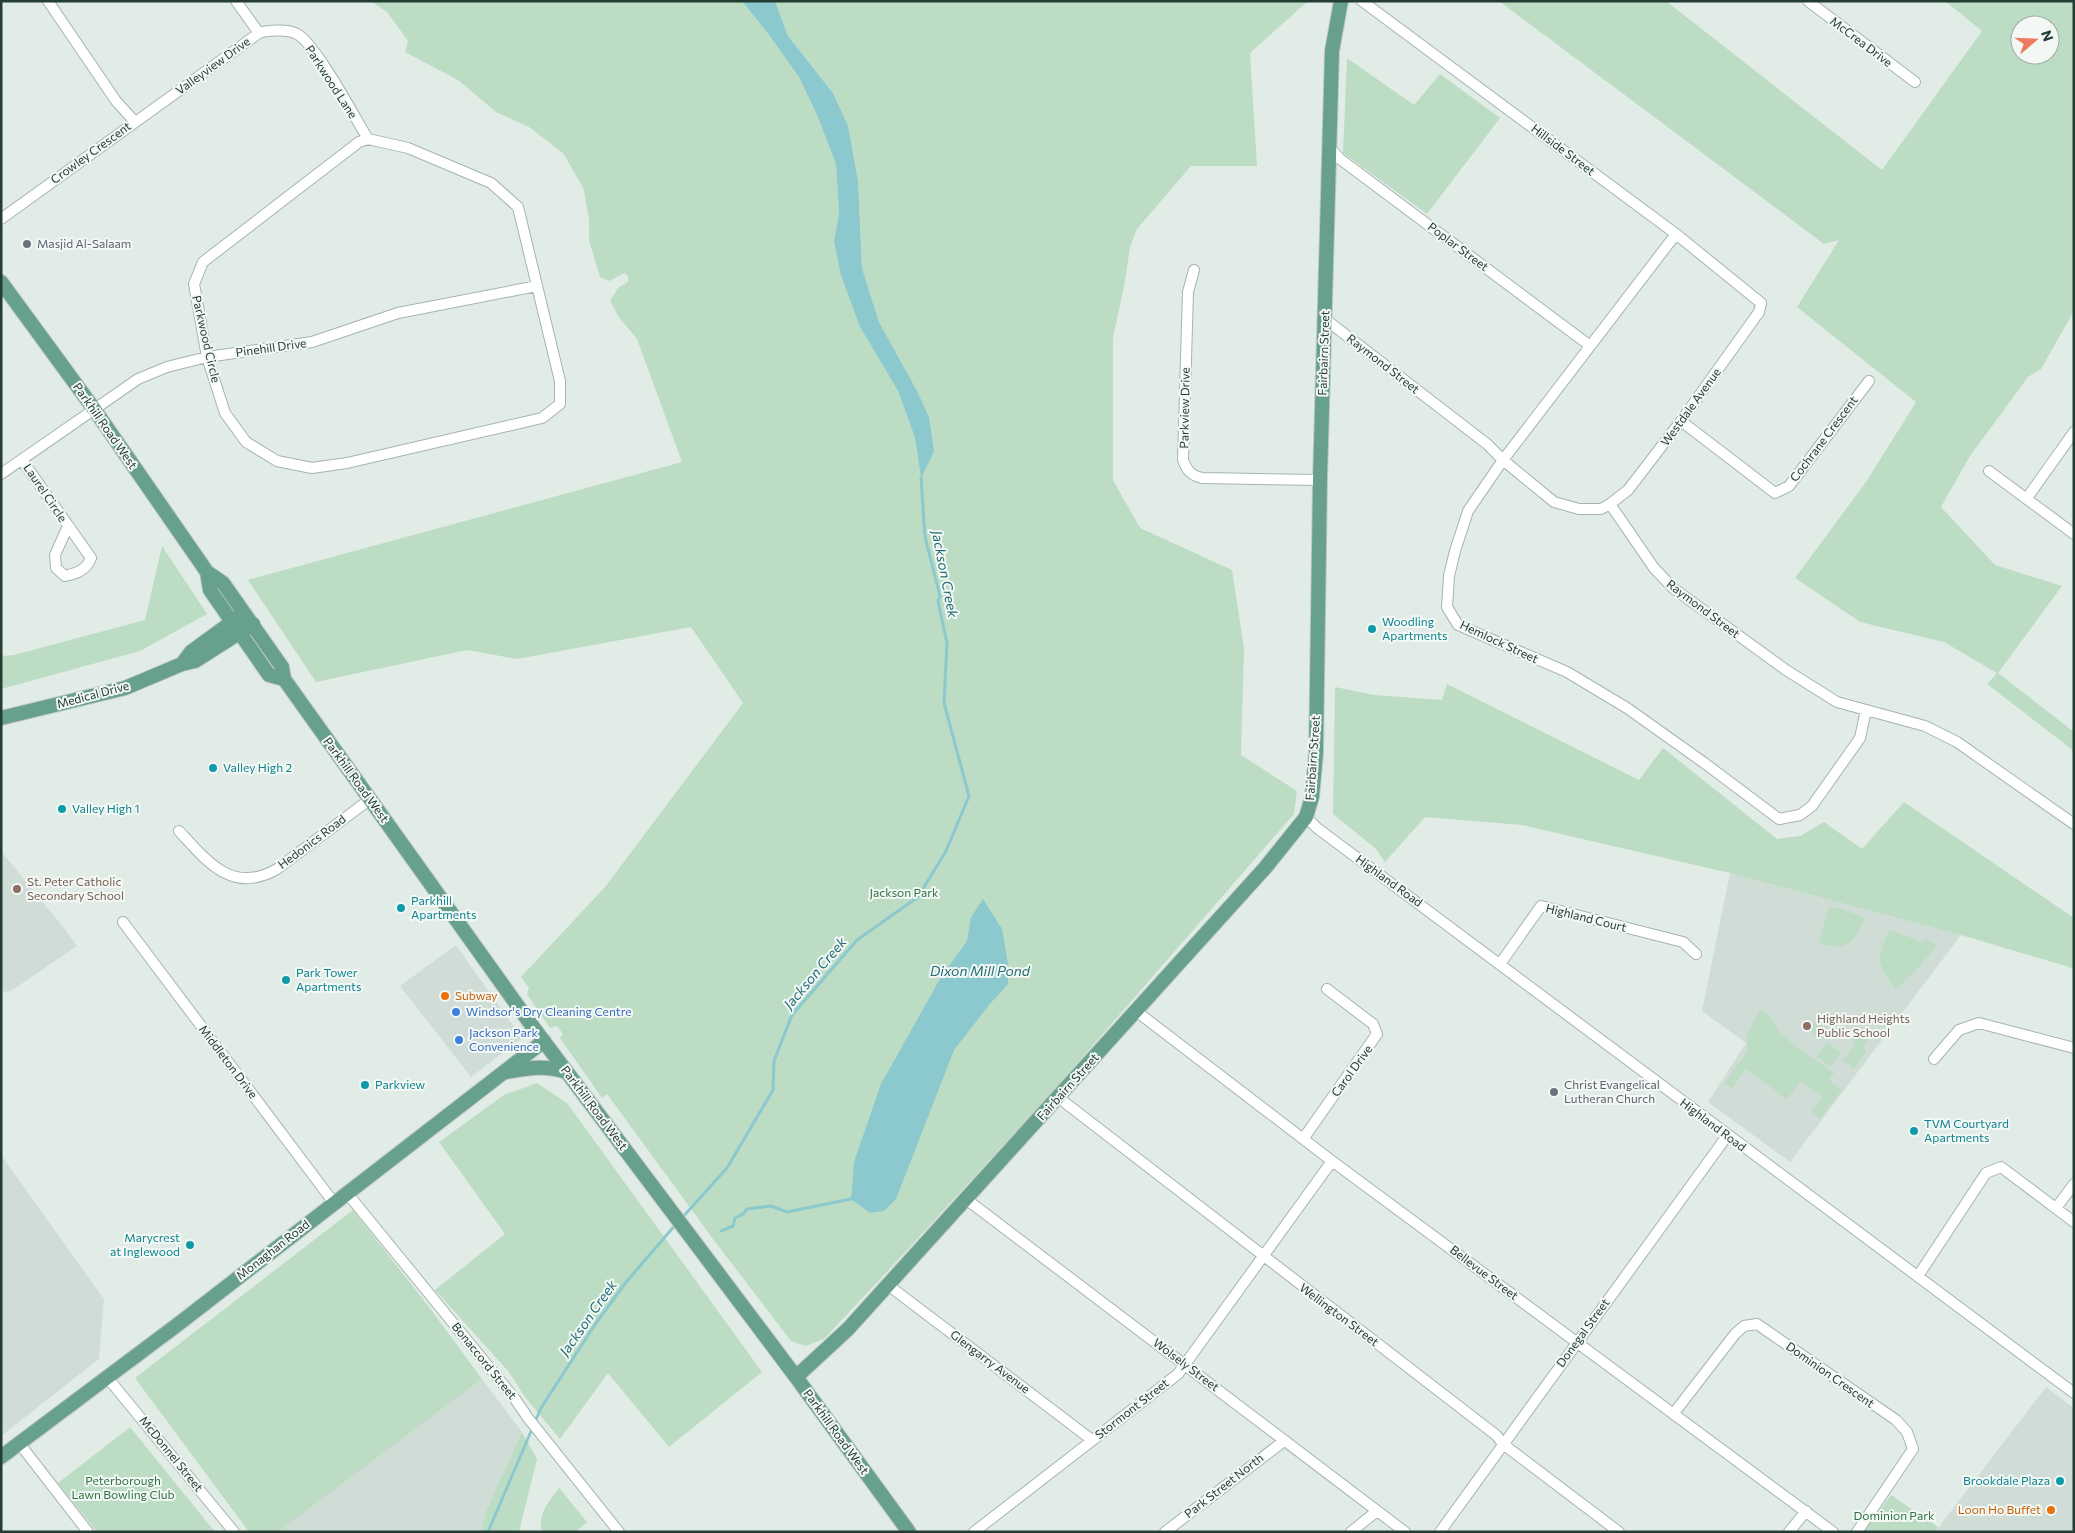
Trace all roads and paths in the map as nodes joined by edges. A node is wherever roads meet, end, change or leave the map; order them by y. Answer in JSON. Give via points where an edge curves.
{"nodes":[{"id":1,"x":48,"y":1,"type":"edge"},
{"id":2,"x":236,"y":1,"type":"edge"},
{"id":3,"x":1341,"y":1,"type":"edge"},
{"id":4,"x":1362,"y":1,"type":"edge"},
{"id":5,"x":1808,"y":1,"type":"edge"},
{"id":6,"x":259,"y":33,"type":"junction"},
{"id":7,"x":1915,"y":82,"type":"dead end"},
{"id":8,"x":135,"y":122,"type":"junction"},
{"id":9,"x":368,"y":139,"type":"junction"},
{"id":10,"x":1329,"y":147,"type":"junction"},
{"id":11,"x":1,"y":219,"type":"edge"},
{"id":12,"x":1676,"y":234,"type":"junction"},
{"id":13,"x":1194,"y":270,"type":"dead end"},
{"id":14,"x":1,"y":282,"type":"edge"},
{"id":15,"x":537,"y":286,"type":"junction"},
{"id":16,"x":1761,"y":303,"type":"joint"},
{"id":17,"x":1325,"y":319,"type":"junction"},
{"id":18,"x":1589,"y":345,"type":"junction"},
{"id":19,"x":207,"y":357,"type":"junction"},
{"id":20,"x":1869,"y":381,"type":"dead end"},
{"id":21,"x":94,"y":409,"type":"junction"},
{"id":22,"x":1681,"y":421,"type":"junction"},
{"id":23,"x":2074,"y":432,"type":"edge"},
{"id":24,"x":22,"y":460,"type":"junction"},
{"id":25,"x":1503,"y":460,"type":"junction"},
{"id":26,"x":1989,"y":471,"type":"dead end"},
{"id":27,"x":1,"y":474,"type":"edge"},
{"id":28,"x":1320,"y":480,"type":"junction"},
{"id":29,"x":2027,"y":498,"type":"junction"},
{"id":30,"x":1610,"y":504,"type":"junction"},
{"id":31,"x":68,"y":526,"type":"junction"},
{"id":32,"x":2074,"y":534,"type":"edge"},
{"id":33,"x":207,"y":572,"type":"junction"},
{"id":34,"x":249,"y":618,"type":"junction"},
{"id":35,"x":236,"y":627,"type":"junction"},
{"id":36,"x":284,"y":679,"type":"junction"},
{"id":37,"x":1866,"y":710,"type":"junction"},
{"id":38,"x":1,"y":718,"type":"edge"},
{"id":39,"x":370,"y":800,"type":"junction"},
{"id":40,"x":1306,"y":817,"type":"junction"},
{"id":41,"x":2074,"y":824,"type":"edge"},
{"id":42,"x":179,"y":831,"type":"dead end"},
{"id":43,"x":122,"y":922,"type":"dead end"},
{"id":44,"x":1696,"y":954,"type":"dead end"},
{"id":45,"x":1500,"y":964,"type":"junction"},
{"id":46,"x":1327,"y":990,"type":"dead end"},
{"id":47,"x":1136,"y":1012,"type":"junction"},
{"id":48,"x":544,"y":1041,"type":"junction"},
{"id":49,"x":2074,"y":1048,"type":"edge"},
{"id":50,"x":1934,"y":1059,"type":"dead end"},
{"id":51,"x":567,"y":1072,"type":"junction"},
{"id":52,"x":502,"y":1073,"type":"junction"},
{"id":53,"x":1059,"y":1098,"type":"junction"},
{"id":54,"x":1726,"y":1136,"type":"junction"},
{"id":55,"x":1303,"y":1139,"type":"junction"},
{"id":56,"x":1332,"y":1161,"type":"junction"},
{"id":57,"x":2074,"y":1184,"type":"edge"},
{"id":58,"x":347,"y":1193,"type":"junction"},
{"id":59,"x":966,"y":1199,"type":"junction"},
{"id":60,"x":334,"y":1203,"type":"junction"},
{"id":61,"x":2056,"y":1208,"type":"junction"},
{"id":62,"x":2074,"y":1222,"type":"edge"},
{"id":63,"x":1262,"y":1256,"type":"junction"},
{"id":64,"x":1918,"y":1276,"type":"junction"},
{"id":65,"x":888,"y":1285,"type":"junction"},
{"id":66,"x":1576,"y":1343,"type":"junction"},
{"id":67,"x":1184,"y":1364,"type":"junction"},
{"id":68,"x":107,"y":1377,"type":"junction"},
{"id":69,"x":796,"y":1377,"type":"junction"},
{"id":70,"x":2074,"y":1393,"type":"edge"},
{"id":71,"x":1674,"y":1413,"type":"junction"},
{"id":72,"x":1092,"y":1440,"type":"junction"},
{"id":73,"x":1284,"y":1441,"type":"junction"},
{"id":74,"x":19,"y":1443,"type":"junction"},
{"id":75,"x":1503,"y":1444,"type":"junction"},
{"id":76,"x":1,"y":1457,"type":"edge"},
{"id":77,"x":1377,"y":1511,"type":"junction"},
{"id":78,"x":1806,"y":1511,"type":"junction"},
{"id":79,"x":88,"y":1532,"type":"edge"},
{"id":80,"x":234,"y":1532,"type":"edge"},
{"id":81,"x":618,"y":1532,"type":"edge"},
{"id":82,"x":909,"y":1532,"type":"edge"},
{"id":83,"x":974,"y":1532,"type":"edge"},
{"id":84,"x":1164,"y":1532,"type":"edge"},
{"id":85,"x":1351,"y":1532,"type":"edge"},
{"id":86,"x":1405,"y":1532,"type":"edge"},
{"id":87,"x":1440,"y":1532,"type":"edge"},
{"id":88,"x":1619,"y":1532,"type":"edge"},
{"id":89,"x":1789,"y":1532,"type":"edge"},
{"id":90,"x":1833,"y":1532,"type":"edge"},
{"id":91,"x":1857,"y":1532,"type":"edge"}],
"edges":[{"from":1,"to":8,"type":"street","name":"Crowley Crescent","via":[[116,101]]},
{"from":2,"to":6,"type":"street","name":"Valleyview Drive"},
{"from":3,"to":10,"type":"main road","name":"Fairbairn Street","via":[[1332,51]]},
{"from":4,"to":12,"type":"street","name":"Hillside Street"},
{"from":5,"to":7,"type":"street","name":"McCrea Drive"},
{"from":6,"to":8,"type":"street","name":"Valleyview Drive"},
{"from":6,"to":9,"type":"street","name":"Parkwood Lane","via":[[269,30],[297,33],[314,50]]},
{"from":8,"to":11,"type":"street","name":"Crowley Crescent"},
{"from":9,"to":15,"type":"street","name":"Parkwood Circle","via":[[408,148],[491,183],[518,207]]},
{"from":9,"to":19,"type":"street","name":"Parkwood Circle","via":[[359,142],[203,262],[194,284]]},
{"from":10,"to":17,"type":"main road","name":"Fairbairn Street"},
{"from":10,"to":18,"type":"street","name":"Poplar Street","via":[[1340,159]]},
{"from":12,"to":16,"type":"street","name":"Hillside Street"},
{"from":12,"to":18,"type":"street","name":"Hemlock Street"},
{"from":13,"to":28,"type":"street","name":"Parkview Drive","via":[[1188,292],[1183,460],[1187,470],[1202,478]]},
{"from":14,"to":21,"type":"main road","name":"Parkhill Road West"},
{"from":15,"to":19,"type":"street","name":"Pinehill Drive","via":[[398,313],[312,342]]},
{"from":15,"to":19,"type":"street","name":"Parkwood Circle","via":[[560,381],[560,404],[542,418],[347,463],[312,468],[277,461],[246,442],[225,413]]},
{"from":16,"to":22,"type":"street","name":"Westdale Avenue","via":[[1759,312]]},
{"from":17,"to":25,"type":"street","name":"Raymond Street","via":[[1487,444]]},
{"from":17,"to":28,"type":"main road","name":"Fairbairn Street"},
{"from":18,"to":25,"type":"street","name":"Hemlock Street"},
{"from":19,"to":21,"type":"street","name":"Pinehill Drive","via":[[167,367],[138,379]]},
{"from":20,"to":22,"type":"street","name":"Cochrane Crescent","via":[[1789,486],[1775,494]]},
{"from":21,"to":24,"type":"street","name":"Pinehill Drive"},
{"from":21,"to":33,"type":"main road","name":"Parkhill Road West"},
{"from":22,"to":30,"type":"street","name":"Westdale Avenue","via":[[1628,490]]},
{"from":23,"to":29,"type":"street"},
{"from":24,"to":27,"type":"street","name":"Pinehill Drive"},
{"from":24,"to":31,"type":"street","name":"Laurel Circle"},
{"from":25,"to":30,"type":"street","name":"Raymond Street","via":[[1554,502],[1579,509],[1601,508]]},
{"from":25,"to":37,"type":"street","name":"Hemlock Street","via":[[1468,511],[1455,551],[1447,607],[1458,625],[1582,681],[1635,714],[1779,819],[1800,816],[1812,806],[1860,738]]},
{"from":26,"to":29,"type":"street"},
{"from":28,"to":40,"type":"main road","name":"Fairbairn Street","via":[[1316,753],[1312,797]]},
{"from":29,"to":32,"type":"street"},
{"from":30,"to":37,"type":"street","name":"Raymond Street","via":[[1654,568],[1673,588],[1786,670],[1837,702]]},
{"from":31,"to":31,"type":"street","name":"Laurel Circle","via":[[55,555],[56,568],[65,576],[87,567],[91,558]]},
{"from":33,"to":34,"type":"main road","name":"Parkhill Road West","via":[[223,583]]},
{"from":33,"to":35,"type":"main road","name":"Parkhill Road West","via":[[210,590]]},
{"from":34,"to":35,"type":"main road","name":"Medical Drive"},
{"from":34,"to":36,"type":"main road","name":"Parkhill Road West","via":[[282,667]]},
{"from":35,"to":36,"type":"main road","name":"Parkhill Road West","via":[[269,675]]},
{"from":35,"to":38,"type":"main road","name":"Medical Drive","via":[[194,661],[125,688]]},
{"from":36,"to":39,"type":"main road","name":"Parkhill Road West"},
{"from":37,"to":41,"type":"street","name":"Raymond Street","via":[[1926,726],[1957,742]]},
{"from":39,"to":42,"type":"street","name":"Hedonics Road","via":[[276,868],[259,876],[240,878],[220,872]]},
{"from":39,"to":48,"type":"main road","name":"Parkhill Road West"},
{"from":40,"to":45,"type":"street","name":"Highland Road"},
{"from":40,"to":47,"type":"main road","name":"Fairbairn Street","via":[[1265,868]]},
{"from":43,"to":60,"type":"street","name":"Middleton Drive"},
{"from":44,"to":45,"type":"street","name":"Highland Court","via":[[1683,942],[1541,906]]},
{"from":45,"to":54,"type":"street","name":"Highland Road"},
{"from":46,"to":55,"type":"street","name":"Carol Drive","via":[[1373,1024],[1377,1034]]},
{"from":47,"to":53,"type":"main road","name":"Fairbairn Street"},
{"from":47,"to":55,"type":"street","name":"Bellevue Street"},
{"from":48,"to":51,"type":"main road","name":"Parkhill Road West"},
{"from":48,"to":52,"type":"main road","name":"Monaghan Road"},
{"from":49,"to":50,"type":"street","via":[[1979,1023],[1959,1030]]},
{"from":51,"to":52,"type":"main road","via":[[540,1066]]},
{"from":51,"to":69,"type":"main road","name":"Parkhill Road West"},
{"from":52,"to":58,"type":"main road","name":"Monaghan Road"},
{"from":53,"to":59,"type":"main road","name":"Fairbairn Street"},
{"from":53,"to":63,"type":"street","name":"Wellington Street"},
{"from":54,"to":64,"type":"street","name":"Highland Road"},
{"from":54,"to":66,"type":"street","name":"Donegal Street"},
{"from":55,"to":56,"type":"street","name":"Bellevue Street"},
{"from":56,"to":63,"type":"street","name":"Stormont Street"},
{"from":56,"to":66,"type":"street","name":"Bellevue Street"},
{"from":57,"to":61,"type":"street"},
{"from":58,"to":60,"type":"main road","name":"Monaghan Road"},
{"from":58,"to":81,"type":"street","name":"Bonaccord Street","via":[[515,1399]]},
{"from":59,"to":65,"type":"main road","name":"Fairbairn Street"},
{"from":59,"to":67,"type":"street","name":"Wolsely Street"},
{"from":60,"to":68,"type":"main road","name":"Monaghan Road"},
{"from":61,"to":62,"type":"street"},
{"from":61,"to":64,"type":"street","via":[[2001,1167],[1986,1173]]},
{"from":63,"to":67,"type":"street","name":"Stormont Street"},
{"from":63,"to":75,"type":"street","name":"Wellington Street","via":[[1496,1435]]},
{"from":64,"to":70,"type":"street","name":"Highland Road"},
{"from":65,"to":69,"type":"main road","name":"Fairbairn Street","via":[[848,1329]]},
{"from":65,"to":72,"type":"street","name":"Glengarry Avenue"},
{"from":66,"to":71,"type":"street","name":"Bellevue Street"},
{"from":66,"to":75,"type":"street","name":"Donegal Street"},
{"from":67,"to":72,"type":"street","name":"Stormont Street","via":[[1178,1374]]},
{"from":67,"to":73,"type":"street","name":"Wolsely Street"},
{"from":68,"to":74,"type":"main road","name":"Monaghan Road"},
{"from":68,"to":80,"type":"street","name":"McDonnel Street"},
{"from":69,"to":82,"type":"main road","name":"Parkhill Road West"},
{"from":71,"to":78,"type":"street","name":"Bellevue Street"},
{"from":71,"to":91,"type":"street","name":"Dominion Crescent","via":[[1735,1334],[1744,1326],[1756,1324],[1896,1420],[1907,1432],[1913,1449]]},
{"from":72,"to":83,"type":"street","name":"Stormont Street"},
{"from":73,"to":77,"type":"street","name":"Wolsely Street"},
{"from":73,"to":84,"type":"street","name":"Park Street North"},
{"from":74,"to":76,"type":"main road","name":"Monaghan Road"},
{"from":74,"to":79,"type":"street"},
{"from":75,"to":87,"type":"street","name":"Donegal Street"},
{"from":75,"to":88,"type":"street","name":"Wellington Street"},
{"from":77,"to":85,"type":"street"},
{"from":77,"to":86,"type":"street","name":"Wolsely Street"},
{"from":78,"to":89,"type":"street"},
{"from":78,"to":90,"type":"street","name":"Bellevue Street"}]}
